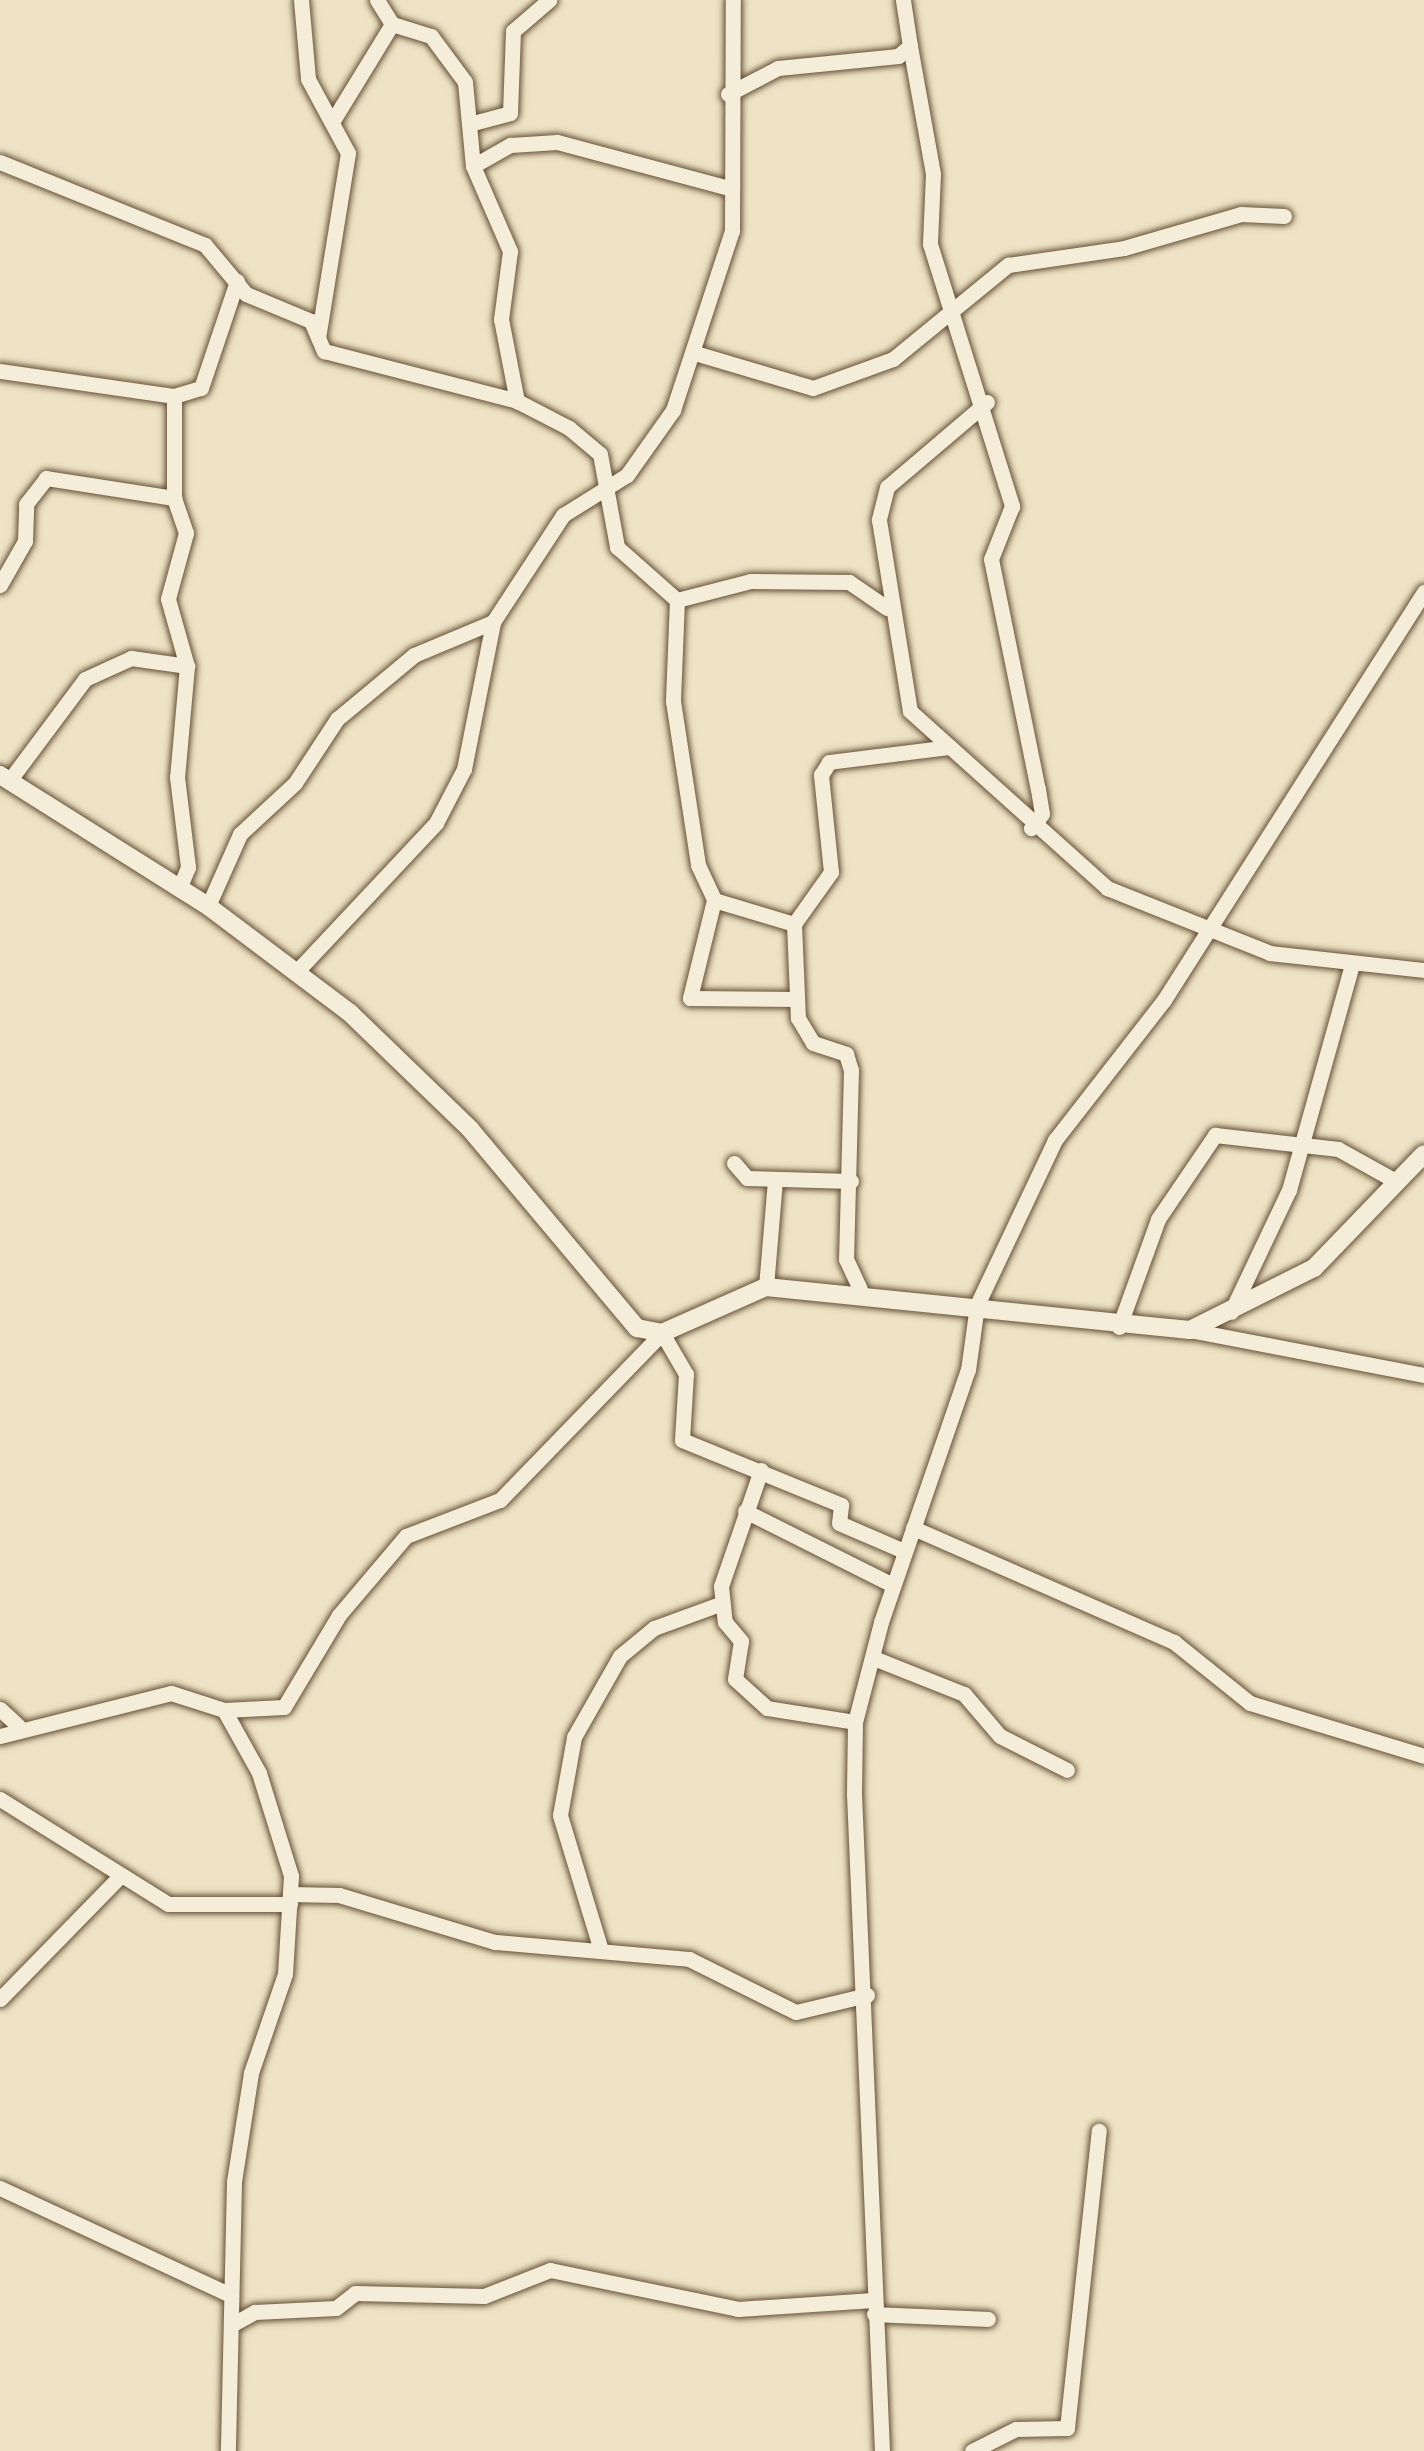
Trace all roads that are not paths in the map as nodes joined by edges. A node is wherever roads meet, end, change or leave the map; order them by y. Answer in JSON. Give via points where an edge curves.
{"nodes":[{"id":1,"x":301,"y":0,"type":"edge"},
{"id":2,"x":377,"y":0,"type":"edge"},
{"id":3,"x":549,"y":0,"type":"edge"},
{"id":4,"x":733,"y":0,"type":"edge"},
{"id":5,"x":903,"y":0,"type":"edge"},
{"id":6,"x":392,"y":24,"type":"junction"},
{"id":7,"x":910,"y":46,"type":"junction"},
{"id":8,"x":728,"y":94,"type":"junction"},
{"id":9,"x":332,"y":122,"type":"junction"},
{"id":10,"x":473,"y":123,"type":"junction"},
{"id":11,"x":0,"y":162,"type":"edge"},
{"id":12,"x":473,"y":166,"type":"junction"},
{"id":13,"x":733,"y":189,"type":"junction"},
{"id":14,"x":1284,"y":216,"type":"dead end"},
{"id":15,"x":237,"y":281,"type":"junction"},
{"id":16,"x":948,"y":308,"type":"junction"},
{"id":17,"x":318,"y":338,"type":"junction"},
{"id":18,"x":695,"y":353,"type":"junction"},
{"id":19,"x":0,"y":371,"type":"edge"},
{"id":20,"x":174,"y":396,"type":"junction"},
{"id":21,"x":517,"y":401,"type":"junction"},
{"id":22,"x":987,"y":402,"type":"junction"},
{"id":23,"x":602,"y":485,"type":"junction"},
{"id":24,"x":174,"y":498,"type":"junction"},
{"id":25,"x":0,"y":585,"type":"edge"},
{"id":26,"x":1424,"y":592,"type":"edge"},
{"id":27,"x":677,"y":600,"type":"junction"},
{"id":28,"x":886,"y":608,"type":"junction"},
{"id":29,"x":493,"y":622,"type":"junction"},
{"id":30,"x":187,"y":666,"type":"junction"},
{"id":31,"x":949,"y":747,"type":"junction"},
{"id":32,"x":5,"y":778,"type":"edge"},
{"id":33,"x":1031,"y":828,"type":"junction"},
{"id":34,"x":178,"y":890,"type":"junction"},
{"id":35,"x":713,"y":900,"type":"junction"},
{"id":36,"x":208,"y":906,"type":"junction"},
{"id":37,"x":794,"y":924,"type":"junction"},
{"id":38,"x":1209,"y":928,"type":"junction"},
{"id":39,"x":1352,"y":964,"type":"junction"},
{"id":40,"x":298,"y":970,"type":"junction"},
{"id":41,"x":1424,"y":970,"type":"edge"},
{"id":42,"x":796,"y":999,"type":"junction"},
{"id":43,"x":1304,"y":1143,"type":"junction"},
{"id":44,"x":1424,"y":1154,"type":"edge"},
{"id":45,"x":734,"y":1162,"type":"dead end"},
{"id":46,"x":1392,"y":1179,"type":"junction"},
{"id":47,"x":775,"y":1180,"type":"junction"},
{"id":48,"x":851,"y":1181,"type":"junction"},
{"id":49,"x":766,"y":1287,"type":"junction"},
{"id":50,"x":860,"y":1288,"type":"junction"},
{"id":51,"x":977,"y":1305,"type":"junction"},
{"id":52,"x":1231,"y":1312,"type":"junction"},
{"id":53,"x":1119,"y":1327,"type":"junction"},
{"id":54,"x":1190,"y":1330,"type":"junction"},
{"id":55,"x":662,"y":1334,"type":"junction"},
{"id":56,"x":1424,"y":1375,"type":"edge"},
{"id":57,"x":761,"y":1470,"type":"junction"},
{"id":58,"x":745,"y":1511,"type":"junction"},
{"id":59,"x":913,"y":1528,"type":"junction"},
{"id":60,"x":904,"y":1551,"type":"junction"},
{"id":61,"x":893,"y":1585,"type":"junction"},
{"id":62,"x":719,"y":1604,"type":"junction"},
{"id":63,"x":876,"y":1659,"type":"junction"},
{"id":64,"x":0,"y":1709,"type":"edge"},
{"id":65,"x":224,"y":1710,"type":"junction"},
{"id":66,"x":855,"y":1722,"type":"junction"},
{"id":67,"x":18,"y":1726,"type":"junction"},
{"id":68,"x":0,"y":1736,"type":"edge"},
{"id":69,"x":1424,"y":1756,"type":"edge"},
{"id":70,"x":1067,"y":1770,"type":"dead end"},
{"id":71,"x":0,"y":1799,"type":"edge"},
{"id":72,"x":120,"y":1876,"type":"junction"},
{"id":73,"x":290,"y":1899,"type":"junction"},
{"id":74,"x":600,"y":1947,"type":"junction"},
{"id":75,"x":867,"y":1994,"type":"junction"},
{"id":76,"x":0,"y":1999,"type":"edge"},
{"id":77,"x":1099,"y":2131,"type":"dead end"},
{"id":78,"x":0,"y":2188,"type":"edge"},
{"id":79,"x":231,"y":2295,"type":"junction"},
{"id":80,"x":873,"y":2307,"type":"junction"},
{"id":81,"x":988,"y":2319,"type":"dead end"},
{"id":82,"x":233,"y":2324,"type":"junction"},
{"id":83,"x":228,"y":2451,"type":"edge"},
{"id":84,"x":882,"y":2451,"type":"edge"},
{"id":85,"x":972,"y":2451,"type":"edge"}],
"edges":[{"from":1,"to":9,"type":"street","via":[[308,80]]},
{"from":2,"to":6,"type":"street"},
{"from":3,"to":10,"type":"street","via":[[513,31],[510,113]]},
{"from":4,"to":8,"type":"street"},
{"from":5,"to":7,"type":"street"},
{"from":6,"to":9,"type":"street"},
{"from":6,"to":10,"type":"street","via":[[444,49]]},
{"from":7,"to":8,"type":"street","via":[[778,68]]},
{"from":7,"to":16,"type":"street","via":[[933,174],[925,209]]},
{"from":8,"to":13,"type":"street"},
{"from":9,"to":17,"type":"street","via":[[348,176]]},
{"from":10,"to":12,"type":"street"},
{"from":11,"to":15,"type":"street","via":[[171,226],[230,264]]},
{"from":12,"to":13,"type":"street","via":[[510,145],[557,142]]},
{"from":12,"to":21,"type":"street","via":[[510,251],[501,320]]},
{"from":13,"to":18,"type":"street","via":[[732,231]]},
{"from":14,"to":16,"type":"street","via":[[1253,212],[1124,248],[1052,252],[997,269]]},
{"from":15,"to":17,"type":"street","via":[[311,321]]},
{"from":15,"to":20,"type":"street","via":[[201,388]]},
{"from":16,"to":18,"type":"street","via":[[893,359],[813,388]]},
{"from":16,"to":22,"type":"street"},
{"from":17,"to":21,"type":"street","via":[[324,351]]},
{"from":18,"to":23,"type":"street","via":[[646,456]]},
{"from":19,"to":20,"type":"street"},
{"from":20,"to":24,"type":"street"},
{"from":21,"to":23,"type":"street","via":[[600,454]]},
{"from":22,"to":28,"type":"street","via":[[887,487]]},
{"from":22,"to":33,"type":"street","via":[[1012,506],[991,559],[1038,789]]},
{"from":23,"to":27,"type":"street","via":[[617,547]]},
{"from":23,"to":29,"type":"street","via":[[563,515]]},
{"from":24,"to":25,"type":"street","via":[[46,478]]},
{"from":24,"to":30,"type":"street","via":[[185,533],[168,599]]},
{"from":26,"to":38,"type":"street"},
{"from":27,"to":28,"type":"street","via":[[751,581],[849,582]]},
{"from":27,"to":35,"type":"street","via":[[673,700],[689,830]]},
{"from":28,"to":31,"type":"street","via":[[910,711]]},
{"from":29,"to":36,"type":"street","via":[[414,655],[337,719],[295,783],[240,834]]},
{"from":29,"to":40,"type":"street","via":[[464,769],[436,823]]},
{"from":30,"to":32,"type":"street","via":[[131,658],[85,679]]},
{"from":30,"to":34,"type":"street","via":[[177,777],[188,867]]},
{"from":31,"to":33,"type":"street"},
{"from":31,"to":37,"type":"street","via":[[829,762],[831,872]]},
{"from":32,"to":34,"type":"street"},
{"from":33,"to":38,"type":"street","via":[[1107,888]]},
{"from":34,"to":36,"type":"street"},
{"from":35,"to":37,"type":"street"},
{"from":35,"to":42,"type":"street","via":[[690,998]]},
{"from":36,"to":40,"type":"street"},
{"from":37,"to":42,"type":"street"},
{"from":38,"to":39,"type":"street","via":[[1270,953]]},
{"from":38,"to":51,"type":"street","via":[[1054,1140]]},
{"from":39,"to":41,"type":"street"},
{"from":39,"to":43,"type":"street"},
{"from":40,"to":55,"type":"street","via":[[470,1130],[637,1328]]},
{"from":42,"to":48,"type":"street","via":[[813,1043],[846,1054]]},
{"from":43,"to":46,"type":"street"},
{"from":43,"to":52,"type":"street"},
{"from":43,"to":53,"type":"street","via":[[1215,1136],[1158,1219]]},
{"from":44,"to":46,"type":"street"},
{"from":45,"to":47,"type":"street","via":[[747,1178]]},
{"from":46,"to":52,"type":"street","via":[[1314,1268]]},
{"from":47,"to":48,"type":"street"},
{"from":47,"to":49,"type":"street"},
{"from":48,"to":50,"type":"street","via":[[846,1259]]},
{"from":49,"to":50,"type":"street"},
{"from":49,"to":55,"type":"street"},
{"from":50,"to":51,"type":"street"},
{"from":51,"to":53,"type":"street"},
{"from":51,"to":59,"type":"street","via":[[968,1370]]},
{"from":52,"to":54,"type":"street"},
{"from":53,"to":54,"type":"street"},
{"from":54,"to":56,"type":"street"},
{"from":55,"to":57,"type":"street","via":[[686,1374],[682,1441]]},
{"from":55,"to":65,"type":"street","via":[[500,1500],[406,1536],[339,1615],[284,1708]]},
{"from":57,"to":58,"type":"street"},
{"from":57,"to":60,"type":"street","via":[[841,1505],[839,1522]]},
{"from":58,"to":61,"type":"street"},
{"from":58,"to":62,"type":"street"},
{"from":59,"to":60,"type":"street"},
{"from":59,"to":69,"type":"street","via":[[1174,1642],[1250,1703]]},
{"from":60,"to":61,"type":"street"},
{"from":61,"to":63,"type":"street"},
{"from":62,"to":66,"type":"street","via":[[741,1642],[735,1679],[752,1696]]},
{"from":62,"to":74,"type":"street","via":[[654,1628],[620,1656],[574,1737],[560,1815]]},
{"from":63,"to":66,"type":"street"},
{"from":63,"to":70,"type":"street","via":[[964,1694],[1000,1736]]},
{"from":64,"to":67,"type":"street"},
{"from":65,"to":67,"type":"street","via":[[171,1693]]},
{"from":65,"to":73,"type":"street","via":[[259,1773]]},
{"from":66,"to":75,"type":"street"},
{"from":67,"to":68,"type":"street"},
{"from":71,"to":72,"type":"street"},
{"from":72,"to":73,"type":"street","via":[[199,1911]]},
{"from":72,"to":76,"type":"street"},
{"from":73,"to":74,"type":"street","via":[[371,1902],[495,1942]]},
{"from":73,"to":79,"type":"street","via":[[284,1974],[251,2072],[234,2182]]},
{"from":74,"to":75,"type":"street","via":[[689,1960],[796,2012]]},
{"from":75,"to":80,"type":"street","via":[[861,2134]]},
{"from":77,"to":85,"type":"street","via":[[1067,2428],[1016,2429]]},
{"from":78,"to":79,"type":"street"},
{"from":79,"to":82,"type":"street"},
{"from":80,"to":81,"type":"street"},
{"from":80,"to":82,"type":"street","via":[[738,2308],[550,2270],[484,2296],[356,2293],[336,2308]]},
{"from":80,"to":84,"type":"street"},
{"from":82,"to":83,"type":"street"}]}
